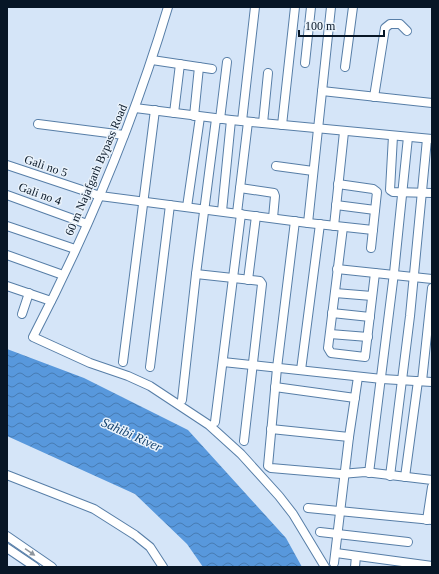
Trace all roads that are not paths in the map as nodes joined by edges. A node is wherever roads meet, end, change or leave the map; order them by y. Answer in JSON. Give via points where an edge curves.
{"nodes":[{"id":1,"x":168,"y":7,"type":"edge"},
{"id":2,"x":255,"y":7,"type":"edge"},
{"id":3,"x":295,"y":7,"type":"edge"},
{"id":4,"x":311,"y":7,"type":"edge"},
{"id":5,"x":331,"y":7,"type":"edge"},
{"id":6,"x":353,"y":7,"type":"edge"},
{"id":7,"x":407,"y":31,"type":"dead end"},
{"id":8,"x":152,"y":60,"type":"junction"},
{"id":9,"x":227,"y":62,"type":"dead end"},
{"id":10,"x":180,"y":64,"type":"junction"},
{"id":11,"x":305,"y":64,"type":"dead end"},
{"id":12,"x":199,"y":67,"type":"junction"},
{"id":13,"x":345,"y":67,"type":"dead end"},
{"id":14,"x":212,"y":69,"type":"dead end"},
{"id":15,"x":268,"y":73,"type":"dead end"},
{"id":16,"x":322,"y":91,"type":"junction"},
{"id":17,"x":374,"y":97,"type":"junction"},
{"id":18,"x":432,"y":103,"type":"edge"},
{"id":19,"x":134,"y":108,"type":"junction"},
{"id":20,"x":155,"y":110,"type":"junction"},
{"id":21,"x":174,"y":113,"type":"junction"},
{"id":22,"x":197,"y":117,"type":"junction"},
{"id":23,"x":218,"y":119,"type":"junction"},
{"id":24,"x":231,"y":120,"type":"junction"},
{"id":25,"x":245,"y":122,"type":"junction"},
{"id":26,"x":263,"y":123,"type":"junction"},
{"id":27,"x":38,"y":124,"type":"dead end"},
{"id":28,"x":282,"y":125,"type":"junction"},
{"id":29,"x":317,"y":129,"type":"junction"},
{"id":30,"x":344,"y":132,"type":"junction"},
{"id":31,"x":124,"y":135,"type":"junction"},
{"id":32,"x":393,"y":136,"type":"junction"},
{"id":33,"x":408,"y":137,"type":"junction"},
{"id":34,"x":429,"y":139,"type":"edge"},
{"id":35,"x":7,"y":165,"type":"edge"},
{"id":36,"x":276,"y":166,"type":"dead end"},
{"id":37,"x":313,"y":171,"type":"junction"},
{"id":38,"x":338,"y":184,"type":"junction"},
{"id":39,"x":240,"y":188,"type":"junction"},
{"id":40,"x":374,"y":190,"type":"junction"},
{"id":41,"x":392,"y":191,"type":"junction"},
{"id":42,"x":402,"y":192,"type":"junction"},
{"id":43,"x":422,"y":193,"type":"junction"},
{"id":44,"x":432,"y":193,"type":"edge"},
{"id":45,"x":7,"y":195,"type":"edge"},
{"id":46,"x":100,"y":196,"type":"junction"},
{"id":47,"x":144,"y":201,"type":"junction"},
{"id":48,"x":170,"y":205,"type":"junction"},
{"id":49,"x":336,"y":205,"type":"junction"},
{"id":50,"x":188,"y":207,"type":"junction"},
{"id":51,"x":205,"y":209,"type":"junction"},
{"id":52,"x":376,"y":210,"type":"junction"},
{"id":53,"x":222,"y":211,"type":"junction"},
{"id":54,"x":239,"y":214,"type":"junction"},
{"id":55,"x":256,"y":216,"type":"junction"},
{"id":56,"x":273,"y":218,"type":"junction"},
{"id":57,"x":295,"y":221,"type":"junction"},
{"id":58,"x":308,"y":223,"type":"junction"},
{"id":59,"x":87,"y":224,"type":"junction"},
{"id":60,"x":320,"y":224,"type":"junction"},
{"id":61,"x":7,"y":226,"type":"edge"},
{"id":62,"x":334,"y":226,"type":"junction"},
{"id":63,"x":343,"y":227,"type":"junction"},
{"id":64,"x":373,"y":230,"type":"junction"},
{"id":65,"x":371,"y":248,"type":"dead end"},
{"id":66,"x":75,"y":249,"type":"junction"},
{"id":67,"x":7,"y":254,"type":"edge"},
{"id":68,"x":337,"y":269,"type":"junction"},
{"id":69,"x":196,"y":274,"type":"junction"},
{"id":70,"x":375,"y":274,"type":"junction"},
{"id":71,"x":63,"y":275,"type":"junction"},
{"id":72,"x":394,"y":275,"type":"junction"},
{"id":73,"x":234,"y":278,"type":"junction"},
{"id":74,"x":415,"y":278,"type":"junction"},
{"id":75,"x":432,"y":279,"type":"edge"},
{"id":76,"x":248,"y":280,"type":"junction"},
{"id":77,"x":7,"y":286,"type":"edge"},
{"id":78,"x":432,"y":288,"type":"edge"},
{"id":79,"x":29,"y":293,"type":"junction"},
{"id":80,"x":334,"y":293,"type":"junction"},
{"id":81,"x":372,"y":296,"type":"junction"},
{"id":82,"x":51,"y":301,"type":"junction"},
{"id":83,"x":332,"y":313,"type":"junction"},
{"id":84,"x":22,"y":314,"type":"dead end"},
{"id":85,"x":370,"y":318,"type":"junction"},
{"id":86,"x":330,"y":334,"type":"junction"},
{"id":87,"x":368,"y":337,"type":"junction"},
{"id":88,"x":123,"y":362,"type":"dead end"},
{"id":89,"x":223,"y":362,"type":"junction"},
{"id":90,"x":254,"y":365,"type":"junction"},
{"id":91,"x":150,"y":367,"type":"dead end"},
{"id":92,"x":277,"y":368,"type":"junction"},
{"id":93,"x":301,"y":370,"type":"junction"},
{"id":94,"x":358,"y":377,"type":"junction"},
{"id":95,"x":382,"y":379,"type":"junction"},
{"id":96,"x":402,"y":380,"type":"junction"},
{"id":97,"x":420,"y":381,"type":"junction"},
{"id":98,"x":432,"y":382,"type":"edge"},
{"id":99,"x":275,"y":387,"type":"junction"},
{"id":100,"x":355,"y":398,"type":"junction"},
{"id":101,"x":182,"y":400,"type":"dead end"},
{"id":102,"x":215,"y":422,"type":"dead end"},
{"id":103,"x":271,"y":429,"type":"junction"},
{"id":104,"x":349,"y":437,"type":"junction"},
{"id":105,"x":244,"y":441,"type":"dead end"},
{"id":106,"x":370,"y":473,"type":"junction"},
{"id":107,"x":7,"y":474,"type":"edge"},
{"id":108,"x":345,"y":474,"type":"junction"},
{"id":109,"x":390,"y":476,"type":"junction"},
{"id":110,"x":405,"y":477,"type":"junction"},
{"id":111,"x":432,"y":480,"type":"edge"},
{"id":112,"x":432,"y":487,"type":"edge"},
{"id":113,"x":308,"y":508,"type":"dead end"},
{"id":114,"x":340,"y":511,"type":"junction"},
{"id":115,"x":430,"y":520,"type":"edge"},
{"id":116,"x":320,"y":532,"type":"dead end"},
{"id":117,"x":337,"y":534,"type":"junction"},
{"id":118,"x":7,"y":536,"type":"edge"},
{"id":119,"x":408,"y":542,"type":"dead end"},
{"id":120,"x":7,"y":548,"type":"edge"},
{"id":121,"x":336,"y":553,"type":"junction"},
{"id":122,"x":356,"y":556,"type":"junction"},
{"id":123,"x":334,"y":563,"type":"dead end"},
{"id":124,"x":386,"y":564,"type":"edge"},
{"id":125,"x":400,"y":564,"type":"edge"},
{"id":126,"x":432,"y":566,"type":"edge"},
{"id":127,"x":36,"y":567,"type":"edge"},
{"id":128,"x":52,"y":567,"type":"edge"},
{"id":129,"x":163,"y":567,"type":"edge"},
{"id":130,"x":325,"y":567,"type":"edge"},
{"id":131,"x":355,"y":567,"type":"edge"}],
"edges":[{"from":1,"to":8,"type":"street","name":"60 m Najafgarh Bypass Road"},
{"from":2,"to":25,"type":"street"},
{"from":3,"to":28,"type":"street"},
{"from":4,"to":11,"type":"street"},
{"from":5,"to":16,"type":"street"},
{"from":6,"to":13,"type":"street"},
{"from":7,"to":17,"type":"street","via":[[400,24],[390,24],[385,28]]},
{"from":8,"to":10,"type":"street"},
{"from":8,"to":19,"type":"street","name":"60 m Najafgarh Bypass Road"},
{"from":9,"to":23,"type":"street"},
{"from":10,"to":12,"type":"street"},
{"from":10,"to":21,"type":"street"},
{"from":12,"to":14,"type":"street"},
{"from":12,"to":22,"type":"street"},
{"from":15,"to":26,"type":"street"},
{"from":16,"to":17,"type":"street"},
{"from":16,"to":29,"type":"street"},
{"from":17,"to":18,"type":"street"},
{"from":19,"to":20,"type":"street"},
{"from":19,"to":31,"type":"street","name":"60 m Najafgarh Bypass Road"},
{"from":20,"to":21,"type":"street"},
{"from":20,"to":47,"type":"street"},
{"from":21,"to":22,"type":"street"},
{"from":22,"to":23,"type":"street"},
{"from":22,"to":50,"type":"street"},
{"from":23,"to":24,"type":"street"},
{"from":23,"to":51,"type":"street"},
{"from":24,"to":25,"type":"street"},
{"from":24,"to":53,"type":"street"},
{"from":25,"to":26,"type":"street"},
{"from":25,"to":39,"type":"street"},
{"from":26,"to":28,"type":"street"},
{"from":27,"to":31,"type":"street"},
{"from":28,"to":29,"type":"street"},
{"from":29,"to":30,"type":"street"},
{"from":29,"to":37,"type":"street"},
{"from":30,"to":32,"type":"street"},
{"from":30,"to":38,"type":"street"},
{"from":31,"to":46,"type":"street","name":"60 m Najafgarh Bypass Road"},
{"from":32,"to":33,"type":"street"},
{"from":32,"to":41,"type":"street","via":[[389,187]]},
{"from":33,"to":34,"type":"street"},
{"from":33,"to":42,"type":"street"},
{"from":34,"to":43,"type":"street"},
{"from":35,"to":46,"type":"street","name":"Gali no 5"},
{"from":36,"to":37,"type":"street"},
{"from":37,"to":58,"type":"street"},
{"from":38,"to":40,"type":"street"},
{"from":38,"to":49,"type":"street"},
{"from":39,"to":54,"type":"street"},
{"from":39,"to":56,"type":"street","via":[[274,193]]},
{"from":40,"to":41,"type":"street"},
{"from":40,"to":52,"type":"street","via":[[377,192]]},
{"from":41,"to":42,"type":"street"},
{"from":42,"to":43,"type":"street"},
{"from":42,"to":72,"type":"street"},
{"from":43,"to":44,"type":"street"},
{"from":43,"to":74,"type":"street"},
{"from":45,"to":59,"type":"street","name":"Gali no 4"},
{"from":46,"to":47,"type":"street","name":"Gali no 5"},
{"from":46,"to":59,"type":"street","name":"60 m Najafgarh Bypass Road"},
{"from":47,"to":48,"type":"street","name":"Gali no 5"},
{"from":47,"to":88,"type":"street"},
{"from":48,"to":50,"type":"street","name":"Gali no 5"},
{"from":48,"to":91,"type":"street"},
{"from":49,"to":52,"type":"street"},
{"from":49,"to":62,"type":"street"},
{"from":50,"to":51,"type":"street","name":"Gali no 5"},
{"from":51,"to":53,"type":"street","name":"Gali no 5"},
{"from":51,"to":69,"type":"street"},
{"from":52,"to":64,"type":"street"},
{"from":53,"to":54,"type":"street","name":"Gali no 5"},
{"from":54,"to":55,"type":"street","name":"Gali no 5"},
{"from":54,"to":73,"type":"street"},
{"from":55,"to":56,"type":"street","name":"Gali no 5"},
{"from":55,"to":76,"type":"street"},
{"from":56,"to":57,"type":"street","name":"Gali no 5"},
{"from":57,"to":58,"type":"street","name":"Gali no 5"},
{"from":57,"to":92,"type":"street"},
{"from":58,"to":60,"type":"street","name":"Gali no 5"},
{"from":59,"to":66,"type":"street","name":"60 m Najafgarh Bypass Road"},
{"from":60,"to":62,"type":"street","name":"Gali no 5"},
{"from":60,"to":93,"type":"street"},
{"from":61,"to":66,"type":"street"},
{"from":62,"to":63,"type":"street","name":"Gali no 5"},
{"from":63,"to":64,"type":"street","name":"Gali no 5"},
{"from":63,"to":68,"type":"street"},
{"from":64,"to":65,"type":"street"},
{"from":66,"to":71,"type":"street","name":"60 m Najafgarh Bypass Road"},
{"from":67,"to":71,"type":"street"},
{"from":68,"to":70,"type":"street"},
{"from":68,"to":80,"type":"street"},
{"from":69,"to":73,"type":"street"},
{"from":69,"to":101,"type":"street"},
{"from":70,"to":72,"type":"street"},
{"from":70,"to":81,"type":"street"},
{"from":71,"to":82,"type":"street","name":"60 m Najafgarh Bypass Road"},
{"from":72,"to":74,"type":"street"},
{"from":72,"to":95,"type":"street"},
{"from":73,"to":76,"type":"street"},
{"from":73,"to":89,"type":"street"},
{"from":74,"to":75,"type":"street"},
{"from":74,"to":96,"type":"street"},
{"from":76,"to":90,"type":"street","via":[[260,281],[262,284]]},
{"from":77,"to":79,"type":"street"},
{"from":78,"to":97,"type":"street"},
{"from":79,"to":82,"type":"street"},
{"from":79,"to":84,"type":"street"},
{"from":80,"to":81,"type":"street"},
{"from":80,"to":83,"type":"street"},
{"from":81,"to":85,"type":"street"},
{"from":82,"to":130,"type":"street","name":"60 m Najafgarh Bypass Road","via":[[33,337],[150,386],[210,425],[241,454],[279,496]]},
{"from":83,"to":85,"type":"street"},
{"from":83,"to":86,"type":"street"},
{"from":85,"to":87,"type":"street"},
{"from":86,"to":87,"type":"street"},
{"from":86,"to":87,"type":"street","via":[[328,348],[331,352],[365,356]]},
{"from":89,"to":90,"type":"street"},
{"from":89,"to":102,"type":"street"},
{"from":90,"to":92,"type":"street"},
{"from":90,"to":105,"type":"street"},
{"from":92,"to":93,"type":"street"},
{"from":92,"to":99,"type":"street"},
{"from":93,"to":94,"type":"street"},
{"from":94,"to":95,"type":"street"},
{"from":94,"to":100,"type":"street"},
{"from":95,"to":96,"type":"street"},
{"from":95,"to":106,"type":"street"},
{"from":96,"to":97,"type":"street"},
{"from":96,"to":109,"type":"street"},
{"from":97,"to":98,"type":"street"},
{"from":97,"to":110,"type":"street"},
{"from":99,"to":100,"type":"street"},
{"from":99,"to":103,"type":"street"},
{"from":100,"to":104,"type":"street"},
{"from":103,"to":104,"type":"street"},
{"from":103,"to":108,"type":"street","via":[[268,466],[271,468]]},
{"from":104,"to":108,"type":"street"},
{"from":106,"to":108,"type":"street"},
{"from":106,"to":109,"type":"street"},
{"from":107,"to":129,"type":"street","via":[[94,509],[150,547]]},
{"from":108,"to":114,"type":"street"},
{"from":109,"to":110,"type":"street"},
{"from":110,"to":111,"type":"street"},
{"from":112,"to":115,"type":"street"},
{"from":113,"to":114,"type":"street"},
{"from":114,"to":115,"type":"street"},
{"from":114,"to":117,"type":"street"},
{"from":116,"to":117,"type":"street"},
{"from":117,"to":119,"type":"street"},
{"from":117,"to":121,"type":"street"},
{"from":118,"to":128,"type":"street","one_way":true},
{"from":120,"to":127,"type":"street"},
{"from":121,"to":122,"type":"street"},
{"from":121,"to":123,"type":"street"},
{"from":122,"to":124,"type":"street"},
{"from":122,"to":131,"type":"street"},
{"from":124,"to":125,"type":"street"},
{"from":125,"to":126,"type":"street"}]}
